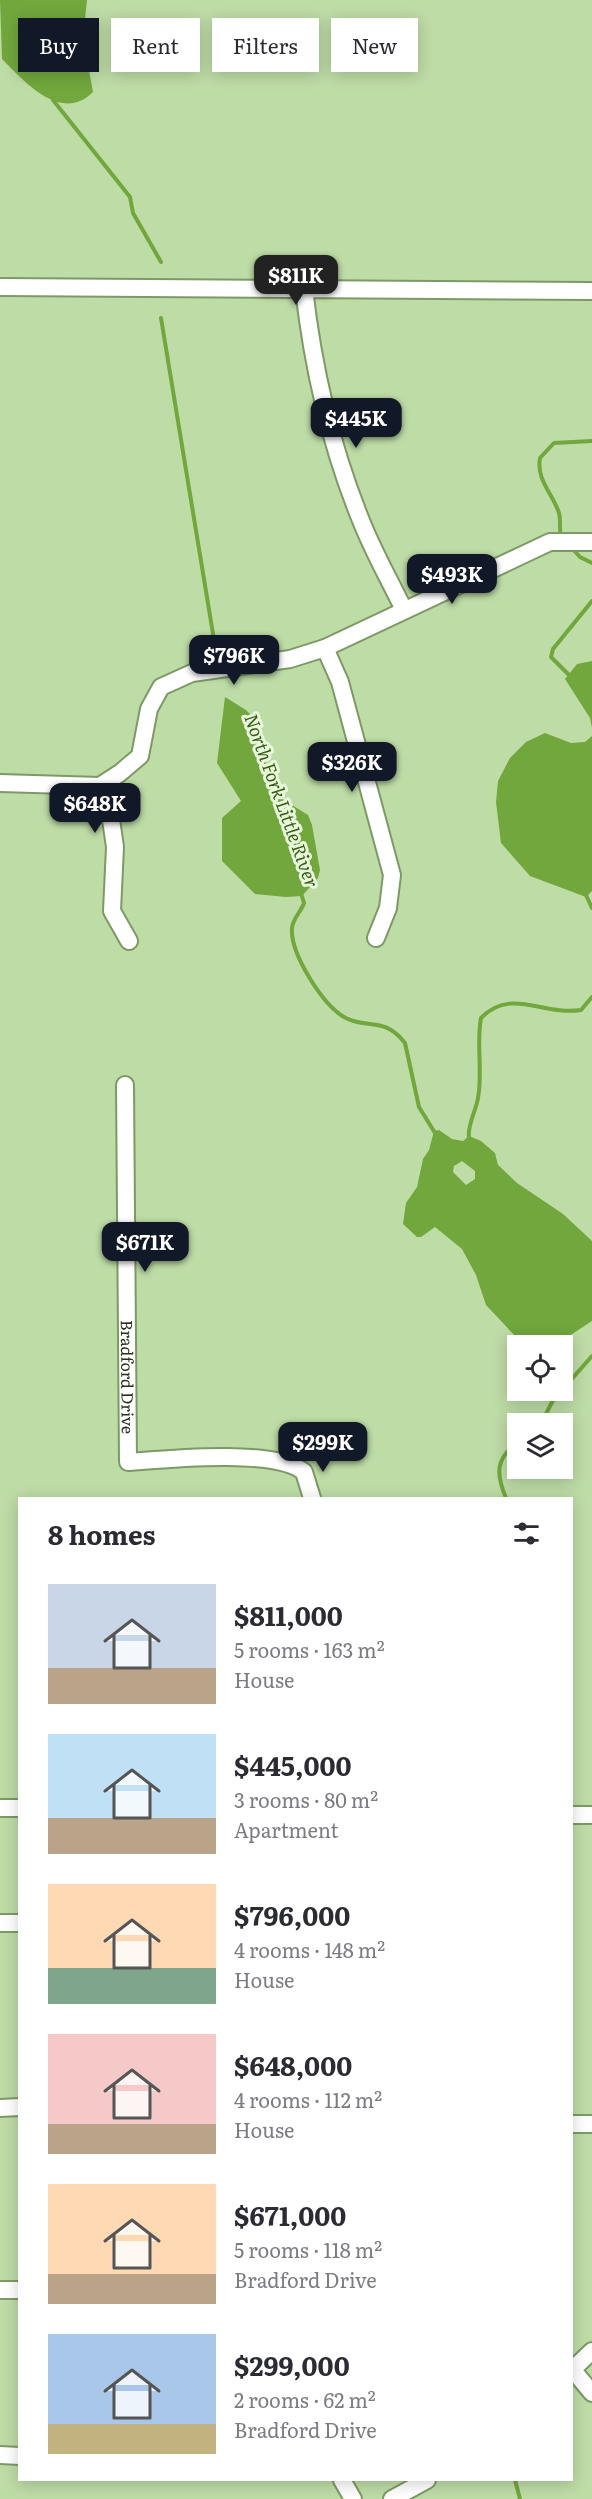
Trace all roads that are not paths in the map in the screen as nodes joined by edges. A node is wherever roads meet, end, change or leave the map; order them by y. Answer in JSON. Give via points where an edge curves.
{"nodes":[{"id":1,"x":0,"y":287,"type":"edge"},
{"id":2,"x":304,"y":289,"type":"junction"},
{"id":3,"x":592,"y":291,"type":"edge"},
{"id":4,"x":592,"y":542,"type":"edge"},
{"id":5,"x":404,"y":610,"type":"junction"},
{"id":6,"x":325,"y":648,"type":"junction"},
{"id":7,"x":0,"y":783,"type":"edge"},
{"id":8,"x":100,"y":786,"type":"junction"},
{"id":9,"x":376,"y":938,"type":"dead end"},
{"id":10,"x":129,"y":941,"type":"dead end"},
{"id":11,"x":125,"y":1085,"type":"dead end"},
{"id":12,"x":312,"y":1497,"type":"edge"},
{"id":13,"x":0,"y":1808,"type":"edge"},
{"id":14,"x":18,"y":1808,"type":"edge"},
{"id":15,"x":573,"y":1815,"type":"edge"},
{"id":16,"x":592,"y":1815,"type":"edge"},
{"id":17,"x":0,"y":1923,"type":"edge"},
{"id":18,"x":18,"y":1923,"type":"edge"},
{"id":19,"x":18,"y":2107,"type":"edge"},
{"id":20,"x":0,"y":2108,"type":"edge"},
{"id":21,"x":573,"y":2124,"type":"edge"},
{"id":22,"x":592,"y":2124,"type":"edge"},
{"id":23,"x":0,"y":2290,"type":"edge"},
{"id":24,"x":18,"y":2290,"type":"edge"},
{"id":25,"x":592,"y":2351,"type":"edge"},
{"id":26,"x":573,"y":2369,"type":"edge"},
{"id":27,"x":573,"y":2371,"type":"edge"},
{"id":28,"x":592,"y":2392,"type":"edge"},
{"id":29,"x":0,"y":2456,"type":"edge"},
{"id":30,"x":18,"y":2456,"type":"edge"},
{"id":31,"x":343,"y":2481,"type":"edge"},
{"id":32,"x":425,"y":2481,"type":"edge"},
{"id":33,"x":353,"y":2499,"type":"edge"},
{"id":34,"x":392,"y":2499,"type":"edge"}],
"edges":[{"from":1,"to":2,"type":"street"},
{"from":2,"to":3,"type":"street"},
{"from":2,"to":5,"type":"street","via":[[309,333],[331,430],[362,523]]},
{"from":4,"to":5,"type":"street","via":[[550,542]]},
{"from":5,"to":6,"type":"street"},
{"from":6,"to":8,"type":"street","via":[[290,659],[192,673],[161,687],[149,709],[140,756]]},
{"from":6,"to":9,"type":"street","via":[[340,682],[392,875],[388,908]]},
{"from":7,"to":8,"type":"street"},
{"from":8,"to":10,"type":"street","via":[[110,813],[115,847],[112,911]]},
{"from":11,"to":12,"type":"street","name":"Bradford Drive","via":[[128,1462],[281,1461],[304,1472]]},
{"from":13,"to":14,"type":"street"},
{"from":15,"to":16,"type":"street"},
{"from":17,"to":18,"type":"street"},
{"from":19,"to":20,"type":"street"},
{"from":21,"to":22,"type":"street"},
{"from":23,"to":24,"type":"street"},
{"from":25,"to":26,"type":"street"},
{"from":27,"to":28,"type":"street"},
{"from":29,"to":30,"type":"street"},
{"from":31,"to":33,"type":"street"},
{"from":32,"to":34,"type":"street"}]}
